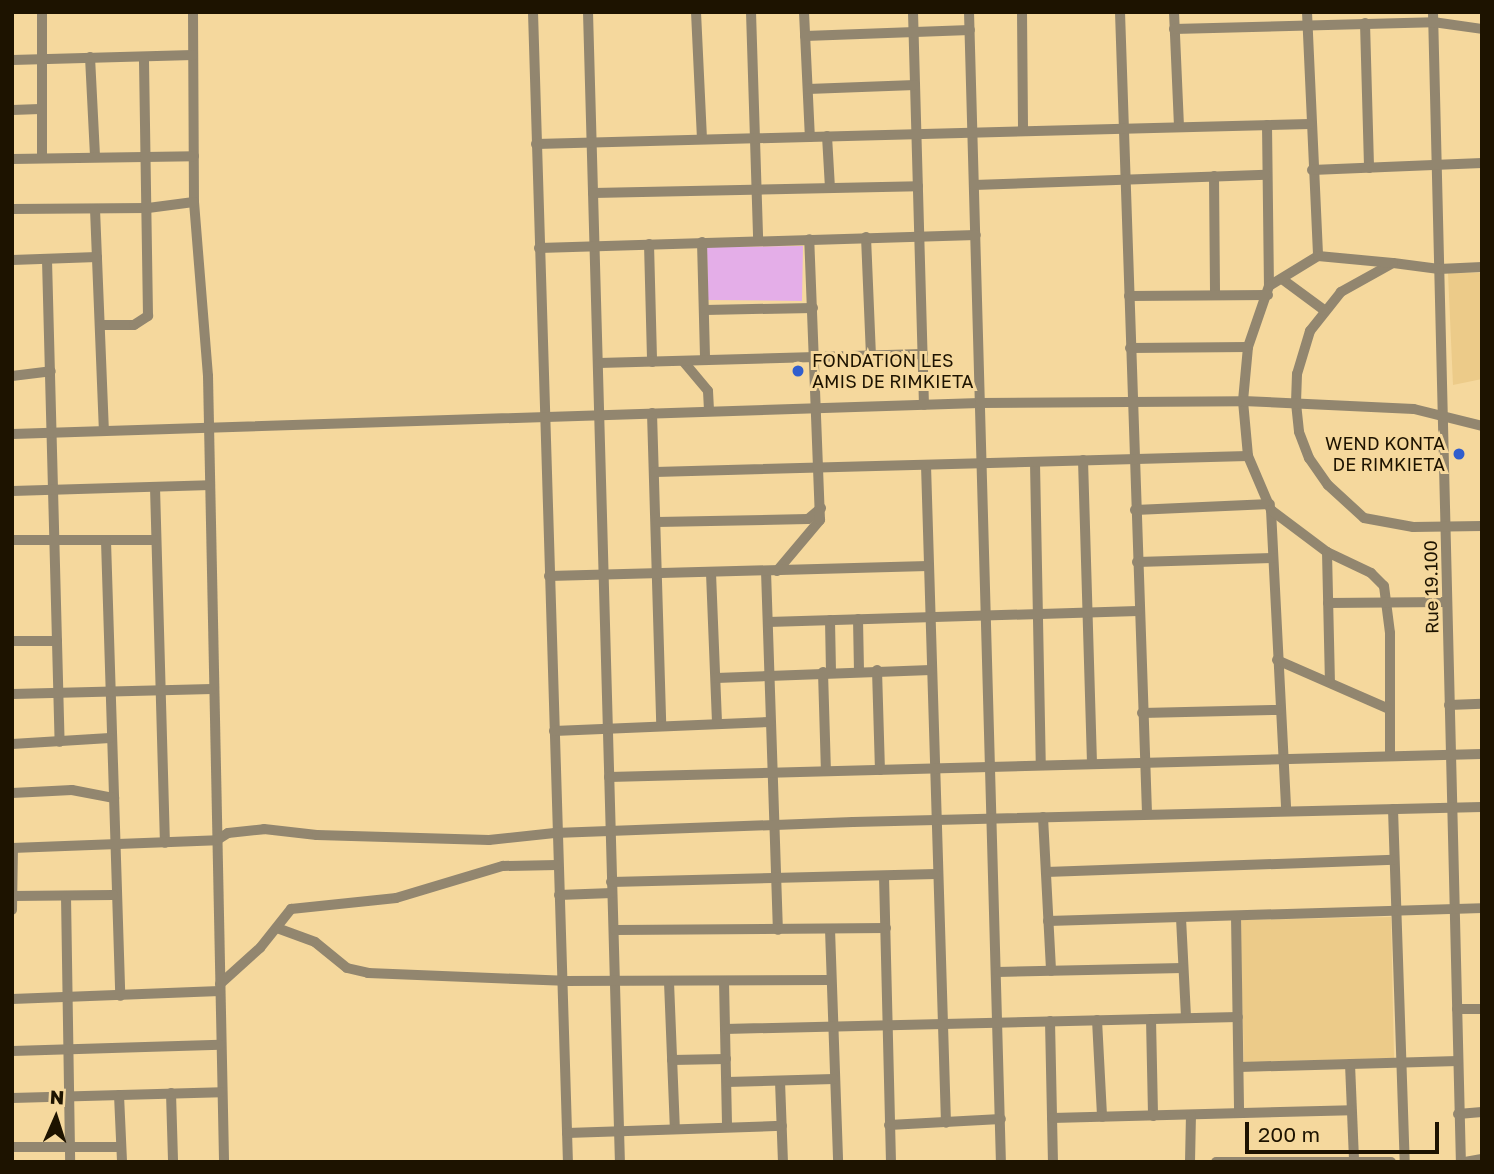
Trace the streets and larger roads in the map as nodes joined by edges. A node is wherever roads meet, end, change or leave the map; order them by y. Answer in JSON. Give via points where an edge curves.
{"nodes":[{"id":1,"x":42,"y":12,"type":"edge"},
{"id":2,"x":193,"y":12,"type":"edge"},
{"id":3,"x":533,"y":12,"type":"edge"},
{"id":4,"x":588,"y":12,"type":"edge"},
{"id":5,"x":696,"y":12,"type":"edge"},
{"id":6,"x":751,"y":12,"type":"edge"},
{"id":7,"x":804,"y":12,"type":"edge"},
{"id":8,"x":913,"y":12,"type":"edge"},
{"id":9,"x":969,"y":12,"type":"edge"},
{"id":10,"x":1022,"y":12,"type":"edge"},
{"id":11,"x":1120,"y":12,"type":"edge"},
{"id":12,"x":1174,"y":12,"type":"edge"},
{"id":13,"x":1308,"y":17,"type":"edge"},
{"id":14,"x":1433,"y":17,"type":"edge"},
{"id":15,"x":1365,"y":23,"type":"junction"},
{"id":16,"x":1174,"y":29,"type":"junction"},
{"id":17,"x":1482,"y":29,"type":"edge"},
{"id":18,"x":970,"y":30,"type":"junction"},
{"id":19,"x":914,"y":32,"type":"junction"},
{"id":20,"x":805,"y":36,"type":"junction"},
{"id":21,"x":193,"y":55,"type":"junction"},
{"id":22,"x":90,"y":57,"type":"junction"},
{"id":23,"x":144,"y":57,"type":"junction"},
{"id":24,"x":41,"y":60,"type":"junction"},
{"id":25,"x":12,"y":61,"type":"edge"},
{"id":26,"x":915,"y":85,"type":"junction"},
{"id":27,"x":808,"y":89,"type":"junction"},
{"id":28,"x":40,"y":108,"type":"junction"},
{"id":29,"x":12,"y":110,"type":"edge"},
{"id":30,"x":1310,"y":124,"type":"junction"},
{"id":31,"x":1267,"y":125,"type":"junction"},
{"id":32,"x":1179,"y":127,"type":"junction"},
{"id":33,"x":1124,"y":128,"type":"junction"},
{"id":34,"x":1023,"y":131,"type":"junction"},
{"id":35,"x":973,"y":132,"type":"junction"},
{"id":36,"x":917,"y":134,"type":"junction"},
{"id":37,"x":810,"y":136,"type":"junction"},
{"id":38,"x":827,"y":136,"type":"junction"},
{"id":39,"x":754,"y":138,"type":"junction"},
{"id":40,"x":702,"y":139,"type":"junction"},
{"id":41,"x":592,"y":142,"type":"junction"},
{"id":42,"x":536,"y":144,"type":"junction"},
{"id":43,"x":94,"y":156,"type":"junction"},
{"id":44,"x":143,"y":156,"type":"junction"},
{"id":45,"x":194,"y":156,"type":"junction"},
{"id":46,"x":42,"y":158,"type":"junction"},
{"id":47,"x":12,"y":159,"type":"edge"},
{"id":48,"x":1482,"y":163,"type":"edge"},
{"id":49,"x":1433,"y":166,"type":"junction"},
{"id":50,"x":1369,"y":168,"type":"junction"},
{"id":51,"x":1312,"y":170,"type":"junction"},
{"id":52,"x":1214,"y":176,"type":"junction"},
{"id":53,"x":1266,"y":176,"type":"junction"},
{"id":54,"x":1126,"y":180,"type":"junction"},
{"id":55,"x":974,"y":185,"type":"junction"},
{"id":56,"x":918,"y":186,"type":"junction"},
{"id":57,"x":830,"y":188,"type":"junction"},
{"id":58,"x":756,"y":189,"type":"junction"},
{"id":59,"x":593,"y":193,"type":"junction"},
{"id":60,"x":194,"y":202,"type":"junction"},
{"id":61,"x":148,"y":208,"type":"junction"},
{"id":62,"x":12,"y":209,"type":"edge"},
{"id":63,"x":95,"y":209,"type":"junction"},
{"id":64,"x":976,"y":235,"type":"junction"},
{"id":65,"x":920,"y":236,"type":"junction"},
{"id":66,"x":866,"y":237,"type":"junction"},
{"id":67,"x":809,"y":239,"type":"junction"},
{"id":68,"x":758,"y":240,"type":"junction"},
{"id":69,"x":702,"y":242,"type":"junction"},
{"id":70,"x":649,"y":244,"type":"junction"},
{"id":71,"x":592,"y":245,"type":"junction"},
{"id":72,"x":539,"y":248,"type":"junction"},
{"id":73,"x":1318,"y":256,"type":"junction"},
{"id":74,"x":97,"y":257,"type":"junction"},
{"id":75,"x":12,"y":260,"type":"edge"},
{"id":76,"x":47,"y":260,"type":"junction"},
{"id":77,"x":1393,"y":263,"type":"junction"},
{"id":78,"x":1482,"y":267,"type":"edge"},
{"id":79,"x":1439,"y":269,"type":"junction"},
{"id":80,"x":1282,"y":279,"type":"junction"},
{"id":81,"x":1268,"y":291,"type":"junction"},
{"id":82,"x":1215,"y":292,"type":"junction"},
{"id":83,"x":1129,"y":296,"type":"junction"},
{"id":84,"x":813,"y":308,"type":"junction"},
{"id":85,"x":705,"y":310,"type":"junction"},
{"id":86,"x":1324,"y":310,"type":"junction"},
{"id":87,"x":100,"y":325,"type":"junction"},
{"id":88,"x":1248,"y":347,"type":"junction"},
{"id":89,"x":1130,"y":348,"type":"junction"},
{"id":90,"x":923,"y":354,"type":"junction"},
{"id":91,"x":815,"y":355,"type":"junction"},
{"id":92,"x":871,"y":355,"type":"junction"},
{"id":93,"x":705,"y":360,"type":"junction"},
{"id":94,"x":683,"y":361,"type":"junction"},
{"id":95,"x":652,"y":362,"type":"junction"},
{"id":96,"x":599,"y":363,"type":"junction"},
{"id":97,"x":51,"y":371,"type":"junction"},
{"id":98,"x":12,"y":376,"type":"edge"},
{"id":99,"x":1243,"y":401,"type":"junction"},
{"id":100,"x":1132,"y":402,"type":"junction"},
{"id":101,"x":980,"y":403,"type":"junction"},
{"id":102,"x":1296,"y":403,"type":"junction"},
{"id":103,"x":924,"y":405,"type":"junction"},
{"id":104,"x":816,"y":410,"type":"junction"},
{"id":105,"x":709,"y":411,"type":"junction"},
{"id":106,"x":652,"y":413,"type":"junction"},
{"id":107,"x":600,"y":414,"type":"junction"},
{"id":108,"x":1443,"y":415,"type":"junction"},
{"id":109,"x":544,"y":416,"type":"junction"},
{"id":110,"x":1482,"y":426,"type":"edge"},
{"id":111,"x":104,"y":429,"type":"junction"},
{"id":112,"x":209,"y":429,"type":"junction"},
{"id":113,"x":54,"y":433,"type":"junction"},
{"id":114,"x":12,"y":434,"type":"edge"},
{"id":115,"x":1248,"y":456,"type":"junction"},
{"id":116,"x":1134,"y":459,"type":"junction"},
{"id":117,"x":1083,"y":460,"type":"junction"},
{"id":118,"x":982,"y":463,"type":"junction"},
{"id":119,"x":1035,"y":463,"type":"junction"},
{"id":120,"x":926,"y":465,"type":"junction"},
{"id":121,"x":818,"y":468,"type":"junction"},
{"id":122,"x":655,"y":472,"type":"junction"},
{"id":123,"x":210,"y":485,"type":"junction"},
{"id":124,"x":155,"y":487,"type":"junction"},
{"id":125,"x":55,"y":489,"type":"junction"},
{"id":126,"x":12,"y":491,"type":"edge"},
{"id":127,"x":1270,"y":507,"type":"junction"},
{"id":128,"x":821,"y":508,"type":"junction"},
{"id":129,"x":1135,"y":510,"type":"junction"},
{"id":130,"x":657,"y":522,"type":"junction"},
{"id":131,"x":1445,"y":526,"type":"junction"},
{"id":132,"x":1482,"y":526,"type":"edge"},
{"id":133,"x":12,"y":540,"type":"edge"},
{"id":134,"x":56,"y":540,"type":"junction"},
{"id":135,"x":155,"y":540,"type":"junction"},
{"id":136,"x":106,"y":541,"type":"junction"},
{"id":137,"x":1327,"y":552,"type":"junction"},
{"id":138,"x":1273,"y":558,"type":"junction"},
{"id":139,"x":1137,"y":562,"type":"junction"},
{"id":140,"x":928,"y":566,"type":"junction"},
{"id":141,"x":771,"y":571,"type":"junction"},
{"id":142,"x":712,"y":573,"type":"junction"},
{"id":143,"x":658,"y":574,"type":"junction"},
{"id":144,"x":604,"y":575,"type":"junction"},
{"id":145,"x":549,"y":576,"type":"junction"},
{"id":146,"x":1446,"y":603,"type":"junction"},
{"id":147,"x":1328,"y":604,"type":"junction"},
{"id":148,"x":1389,"y":605,"type":"junction"},
{"id":149,"x":1138,"y":611,"type":"junction"},
{"id":150,"x":1088,"y":612,"type":"junction"},
{"id":151,"x":1039,"y":614,"type":"junction"},
{"id":152,"x":986,"y":615,"type":"junction"},
{"id":153,"x":930,"y":617,"type":"junction"},
{"id":154,"x":858,"y":619,"type":"junction"},
{"id":155,"x":830,"y":620,"type":"junction"},
{"id":156,"x":768,"y":622,"type":"junction"},
{"id":157,"x":12,"y":641,"type":"edge"},
{"id":158,"x":57,"y":641,"type":"junction"},
{"id":159,"x":1277,"y":660,"type":"junction"},
{"id":160,"x":877,"y":670,"type":"junction"},
{"id":161,"x":931,"y":670,"type":"junction"},
{"id":162,"x":859,"y":671,"type":"junction"},
{"id":163,"x":827,"y":672,"type":"junction"},
{"id":164,"x":769,"y":673,"type":"junction"},
{"id":165,"x":716,"y":678,"type":"junction"},
{"id":166,"x":1330,"y":681,"type":"junction"},
{"id":167,"x":212,"y":689,"type":"junction"},
{"id":168,"x":159,"y":690,"type":"junction"},
{"id":169,"x":59,"y":692,"type":"junction"},
{"id":170,"x":108,"y":692,"type":"junction"},
{"id":171,"x":12,"y":694,"type":"edge"},
{"id":172,"x":1482,"y":704,"type":"edge"},
{"id":173,"x":1450,"y":705,"type":"junction"},
{"id":174,"x":1389,"y":709,"type":"junction"},
{"id":175,"x":1279,"y":710,"type":"junction"},
{"id":176,"x":1142,"y":713,"type":"junction"},
{"id":177,"x":770,"y":722,"type":"junction"},
{"id":178,"x":717,"y":723,"type":"junction"},
{"id":179,"x":661,"y":725,"type":"junction"},
{"id":180,"x":607,"y":727,"type":"junction"},
{"id":181,"x":554,"y":731,"type":"junction"},
{"id":182,"x":110,"y":738,"type":"junction"},
{"id":183,"x":60,"y":742,"type":"junction"},
{"id":184,"x":12,"y":744,"type":"edge"},
{"id":185,"x":1390,"y":754,"type":"junction"},
{"id":186,"x":1450,"y":754,"type":"junction"},
{"id":187,"x":1482,"y":754,"type":"edge"},
{"id":188,"x":1282,"y":758,"type":"junction"},
{"id":189,"x":1144,"y":763,"type":"junction"},
{"id":190,"x":1041,"y":764,"type":"junction"},
{"id":191,"x":1092,"y":764,"type":"junction"},
{"id":192,"x":992,"y":767,"type":"junction"},
{"id":193,"x":934,"y":769,"type":"junction"},
{"id":194,"x":880,"y":770,"type":"junction"},
{"id":195,"x":826,"y":771,"type":"junction"},
{"id":196,"x":772,"y":773,"type":"junction"},
{"id":197,"x":609,"y":777,"type":"junction"},
{"id":198,"x":12,"y":793,"type":"edge"},
{"id":199,"x":114,"y":798,"type":"junction"},
{"id":200,"x":1452,"y":807,"type":"junction"},
{"id":201,"x":1482,"y":807,"type":"edge"},
{"id":202,"x":1393,"y":809,"type":"junction"},
{"id":203,"x":1286,"y":811,"type":"junction"},
{"id":204,"x":1147,"y":813,"type":"junction"},
{"id":205,"x":1043,"y":817,"type":"junction"},
{"id":206,"x":935,"y":820,"type":"junction"},
{"id":207,"x":993,"y":820,"type":"junction"},
{"id":208,"x":773,"y":827,"type":"junction"},
{"id":209,"x":609,"y":831,"type":"junction"},
{"id":210,"x":555,"y":833,"type":"junction"},
{"id":211,"x":216,"y":840,"type":"junction"},
{"id":212,"x":165,"y":843,"type":"junction"},
{"id":213,"x":114,"y":845,"type":"junction"},
{"id":214,"x":12,"y":848,"type":"edge"},
{"id":215,"x":1394,"y":860,"type":"junction"},
{"id":216,"x":557,"y":865,"type":"junction"},
{"id":217,"x":1046,"y":872,"type":"junction"},
{"id":218,"x":936,"y":874,"type":"junction"},
{"id":219,"x":884,"y":876,"type":"junction"},
{"id":220,"x":776,"y":878,"type":"junction"},
{"id":221,"x":611,"y":888,"type":"junction"},
{"id":222,"x":113,"y":895,"type":"junction"},
{"id":223,"x":559,"y":895,"type":"junction"},
{"id":224,"x":12,"y":896,"type":"edge"},
{"id":225,"x":66,"y":896,"type":"junction"},
{"id":226,"x":1454,"y":908,"type":"junction"},
{"id":227,"x":1482,"y":908,"type":"edge"},
{"id":228,"x":12,"y":909,"type":"edge"},
{"id":229,"x":1395,"y":910,"type":"junction"},
{"id":230,"x":1236,"y":916,"type":"junction"},
{"id":231,"x":1181,"y":918,"type":"junction"},
{"id":232,"x":1048,"y":921,"type":"junction"},
{"id":233,"x":277,"y":928,"type":"junction"},
{"id":234,"x":886,"y":928,"type":"junction"},
{"id":235,"x":830,"y":929,"type":"junction"},
{"id":236,"x":615,"y":930,"type":"junction"},
{"id":237,"x":778,"y":930,"type":"junction"},
{"id":238,"x":1183,"y":968,"type":"junction"},
{"id":239,"x":1051,"y":971,"type":"junction"},
{"id":240,"x":997,"y":972,"type":"junction"},
{"id":241,"x":831,"y":980,"type":"junction"},
{"id":242,"x":564,"y":981,"type":"junction"},
{"id":243,"x":616,"y":981,"type":"junction"},
{"id":244,"x":724,"y":981,"type":"junction"},
{"id":245,"x":669,"y":982,"type":"junction"},
{"id":246,"x":220,"y":988,"type":"junction"},
{"id":247,"x":120,"y":996,"type":"junction"},
{"id":248,"x":68,"y":997,"type":"junction"},
{"id":249,"x":12,"y":999,"type":"edge"},
{"id":250,"x":1457,"y":1009,"type":"junction"},
{"id":251,"x":1482,"y":1009,"type":"edge"},
{"id":252,"x":1238,"y":1017,"type":"junction"},
{"id":253,"x":1185,"y":1018,"type":"junction"},
{"id":254,"x":1151,"y":1019,"type":"junction"},
{"id":255,"x":1097,"y":1020,"type":"junction"},
{"id":256,"x":1050,"y":1021,"type":"junction"},
{"id":257,"x":999,"y":1022,"type":"junction"},
{"id":258,"x":941,"y":1024,"type":"junction"},
{"id":259,"x":887,"y":1026,"type":"junction"},
{"id":260,"x":832,"y":1028,"type":"junction"},
{"id":261,"x":725,"y":1029,"type":"junction"},
{"id":262,"x":220,"y":1045,"type":"junction"},
{"id":263,"x":12,"y":1051,"type":"edge"},
{"id":264,"x":68,"y":1051,"type":"junction"},
{"id":265,"x":726,"y":1059,"type":"junction"},
{"id":266,"x":672,"y":1060,"type":"junction"},
{"id":267,"x":1458,"y":1061,"type":"junction"},
{"id":268,"x":1399,"y":1063,"type":"junction"},
{"id":269,"x":1350,"y":1064,"type":"junction"},
{"id":270,"x":1239,"y":1067,"type":"junction"},
{"id":271,"x":834,"y":1079,"type":"junction"},
{"id":272,"x":780,"y":1081,"type":"junction"},
{"id":273,"x":727,"y":1082,"type":"junction"},
{"id":274,"x":221,"y":1092,"type":"junction"},
{"id":275,"x":171,"y":1093,"type":"junction"},
{"id":276,"x":119,"y":1095,"type":"junction"},
{"id":277,"x":70,"y":1096,"type":"junction"},
{"id":278,"x":12,"y":1098,"type":"edge"},
{"id":279,"x":1351,"y":1110,"type":"junction"},
{"id":280,"x":1238,"y":1112,"type":"junction"},
{"id":281,"x":1482,"y":1112,"type":"edge"},
{"id":282,"x":1458,"y":1114,"type":"junction"},
{"id":283,"x":1191,"y":1115,"type":"junction"},
{"id":284,"x":1102,"y":1116,"type":"junction"},
{"id":285,"x":1153,"y":1116,"type":"junction"},
{"id":286,"x":1052,"y":1118,"type":"junction"},
{"id":287,"x":1002,"y":1119,"type":"junction"},
{"id":288,"x":946,"y":1123,"type":"junction"},
{"id":289,"x":890,"y":1125,"type":"junction"},
{"id":290,"x":727,"y":1126,"type":"junction"},
{"id":291,"x":782,"y":1126,"type":"junction"},
{"id":292,"x":675,"y":1129,"type":"junction"},
{"id":293,"x":618,"y":1131,"type":"junction"},
{"id":294,"x":568,"y":1133,"type":"junction"},
{"id":295,"x":12,"y":1147,"type":"edge"},
{"id":296,"x":121,"y":1147,"type":"junction"},
{"id":297,"x":70,"y":1148,"type":"junction"},
{"id":298,"x":1354,"y":1159,"type":"junction"},
{"id":299,"x":1482,"y":1159,"type":"edge"},
{"id":300,"x":71,"y":1162,"type":"edge"},
{"id":301,"x":122,"y":1162,"type":"edge"},
{"id":302,"x":173,"y":1162,"type":"edge"},
{"id":303,"x":224,"y":1162,"type":"edge"},
{"id":304,"x":568,"y":1162,"type":"edge"},
{"id":305,"x":620,"y":1162,"type":"edge"},
{"id":306,"x":783,"y":1162,"type":"edge"},
{"id":307,"x":838,"y":1162,"type":"edge"},
{"id":308,"x":891,"y":1162,"type":"edge"},
{"id":309,"x":1001,"y":1162,"type":"edge"},
{"id":310,"x":1053,"y":1162,"type":"edge"},
{"id":311,"x":1190,"y":1162,"type":"edge"},
{"id":312,"x":1216,"y":1162,"type":"edge"},
{"id":313,"x":1391,"y":1162,"type":"edge"},
{"id":314,"x":1399,"y":1162,"type":"edge"},
{"id":315,"x":1405,"y":1162,"type":"edge"},
{"id":316,"x":1463,"y":1162,"type":"edge"}],
"edges":[{"from":1,"to":24,"type":"street"},
{"from":2,"to":21,"type":"street"},
{"from":3,"to":42,"type":"street"},
{"from":4,"to":41,"type":"street"},
{"from":5,"to":40,"type":"street"},
{"from":6,"to":39,"type":"street"},
{"from":7,"to":20,"type":"street"},
{"from":8,"to":19,"type":"street"},
{"from":9,"to":18,"type":"street"},
{"from":10,"to":34,"type":"street"},
{"from":11,"to":33,"type":"street"},
{"from":12,"to":16,"type":"street"},
{"from":13,"to":15,"type":"street"},
{"from":13,"to":16,"type":"street"},
{"from":13,"to":30,"type":"street"},
{"from":14,"to":15,"type":"street"},
{"from":14,"to":17,"type":"street"},
{"from":14,"to":49,"type":"street","name":"Rue 19.100"},
{"from":15,"to":50,"type":"street"},
{"from":16,"to":32,"type":"street"},
{"from":18,"to":19,"type":"street"},
{"from":18,"to":35,"type":"street"},
{"from":19,"to":20,"type":"street"},
{"from":19,"to":26,"type":"street"},
{"from":20,"to":27,"type":"street"},
{"from":21,"to":23,"type":"street"},
{"from":21,"to":45,"type":"street"},
{"from":22,"to":23,"type":"street"},
{"from":22,"to":24,"type":"street"},
{"from":22,"to":43,"type":"street"},
{"from":23,"to":44,"type":"street"},
{"from":24,"to":25,"type":"street"},
{"from":24,"to":28,"type":"street"},
{"from":26,"to":27,"type":"street"},
{"from":26,"to":36,"type":"street"},
{"from":27,"to":37,"type":"street"},
{"from":28,"to":29,"type":"street"},
{"from":28,"to":46,"type":"street"},
{"from":30,"to":31,"type":"street"},
{"from":30,"to":51,"type":"street"},
{"from":31,"to":32,"type":"street"},
{"from":31,"to":53,"type":"street"},
{"from":32,"to":33,"type":"street"},
{"from":33,"to":34,"type":"street"},
{"from":33,"to":54,"type":"street"},
{"from":34,"to":35,"type":"street"},
{"from":35,"to":36,"type":"street"},
{"from":35,"to":55,"type":"street"},
{"from":36,"to":38,"type":"street"},
{"from":36,"to":56,"type":"street"},
{"from":37,"to":38,"type":"street"},
{"from":37,"to":39,"type":"street"},
{"from":38,"to":57,"type":"street"},
{"from":39,"to":40,"type":"street"},
{"from":39,"to":58,"type":"street"},
{"from":40,"to":41,"type":"street"},
{"from":41,"to":42,"type":"street"},
{"from":41,"to":59,"type":"street"},
{"from":42,"to":72,"type":"street"},
{"from":43,"to":44,"type":"street"},
{"from":43,"to":46,"type":"street"},
{"from":44,"to":45,"type":"street"},
{"from":44,"to":61,"type":"street"},
{"from":45,"to":60,"type":"street"},
{"from":46,"to":47,"type":"street"},
{"from":48,"to":49,"type":"street"},
{"from":49,"to":50,"type":"street"},
{"from":49,"to":79,"type":"street","name":"Rue 19.100"},
{"from":50,"to":51,"type":"street"},
{"from":51,"to":73,"type":"street"},
{"from":52,"to":53,"type":"street"},
{"from":52,"to":54,"type":"street"},
{"from":52,"to":82,"type":"street"},
{"from":53,"to":81,"type":"street"},
{"from":54,"to":55,"type":"street"},
{"from":54,"to":83,"type":"street"},
{"from":55,"to":64,"type":"street"},
{"from":56,"to":57,"type":"street"},
{"from":56,"to":65,"type":"street"},
{"from":57,"to":58,"type":"street"},
{"from":58,"to":59,"type":"street"},
{"from":58,"to":68,"type":"street"},
{"from":59,"to":71,"type":"street"},
{"from":60,"to":61,"type":"street"},
{"from":60,"to":112,"type":"street"},
{"from":61,"to":63,"type":"street"},
{"from":61,"to":87,"type":"street","via":[[148,316],[134,325]]},
{"from":62,"to":63,"type":"street"},
{"from":63,"to":74,"type":"street"},
{"from":64,"to":65,"type":"street"},
{"from":64,"to":101,"type":"street"},
{"from":65,"to":66,"type":"street"},
{"from":65,"to":90,"type":"street"},
{"from":66,"to":67,"type":"street"},
{"from":66,"to":92,"type":"street"},
{"from":67,"to":68,"type":"street"},
{"from":67,"to":84,"type":"street"},
{"from":68,"to":69,"type":"street"},
{"from":69,"to":70,"type":"street"},
{"from":69,"to":85,"type":"street"},
{"from":70,"to":71,"type":"street"},
{"from":70,"to":95,"type":"street"},
{"from":71,"to":72,"type":"street"},
{"from":71,"to":96,"type":"street"},
{"from":72,"to":109,"type":"street"},
{"from":73,"to":77,"type":"street"},
{"from":73,"to":80,"type":"street"},
{"from":74,"to":76,"type":"street"},
{"from":74,"to":87,"type":"street"},
{"from":75,"to":76,"type":"street"},
{"from":76,"to":97,"type":"street"},
{"from":77,"to":79,"type":"street"},
{"from":77,"to":86,"type":"street","via":[[1341,292]]},
{"from":78,"to":79,"type":"street"},
{"from":79,"to":108,"type":"street","name":"Rue 19.100"},
{"from":80,"to":81,"type":"street"},
{"from":80,"to":86,"type":"street"},
{"from":81,"to":82,"type":"street"},
{"from":81,"to":88,"type":"street"},
{"from":82,"to":83,"type":"street"},
{"from":83,"to":89,"type":"street"},
{"from":84,"to":85,"type":"street"},
{"from":84,"to":91,"type":"street"},
{"from":85,"to":93,"type":"street"},
{"from":86,"to":102,"type":"street","via":[[1305,347]]},
{"from":87,"to":111,"type":"street"},
{"from":88,"to":89,"type":"street"},
{"from":88,"to":99,"type":"street"},
{"from":89,"to":100,"type":"street"},
{"from":90,"to":92,"type":"street"},
{"from":90,"to":103,"type":"street"},
{"from":91,"to":92,"type":"street"},
{"from":91,"to":93,"type":"street"},
{"from":91,"to":104,"type":"street"},
{"from":93,"to":94,"type":"street"},
{"from":94,"to":95,"type":"street"},
{"from":94,"to":105,"type":"street","via":[[708,391]]},
{"from":95,"to":96,"type":"street"},
{"from":96,"to":107,"type":"street"},
{"from":97,"to":98,"type":"street"},
{"from":97,"to":113,"type":"street"},
{"from":99,"to":100,"type":"street"},
{"from":99,"to":102,"type":"street"},
{"from":99,"to":115,"type":"street"},
{"from":100,"to":101,"type":"street"},
{"from":100,"to":116,"type":"street"},
{"from":101,"to":103,"type":"street"},
{"from":101,"to":118,"type":"street"},
{"from":102,"to":108,"type":"street"},
{"from":102,"to":131,"type":"street","via":[[1299,432],[1309,458],[1350,508],[1379,523]]},
{"from":103,"to":104,"type":"street"},
{"from":104,"to":105,"type":"street"},
{"from":104,"to":121,"type":"street"},
{"from":105,"to":106,"type":"street"},
{"from":106,"to":107,"type":"street"},
{"from":106,"to":122,"type":"street"},
{"from":107,"to":109,"type":"street"},
{"from":107,"to":144,"type":"street"},
{"from":108,"to":110,"type":"street"},
{"from":108,"to":131,"type":"street","name":"Rue 19.100"},
{"from":109,"to":112,"type":"street"},
{"from":109,"to":145,"type":"street"},
{"from":111,"to":112,"type":"street"},
{"from":111,"to":113,"type":"street"},
{"from":112,"to":123,"type":"street"},
{"from":113,"to":114,"type":"street"},
{"from":113,"to":125,"type":"street"},
{"from":115,"to":116,"type":"street"},
{"from":115,"to":127,"type":"street"},
{"from":116,"to":117,"type":"street"},
{"from":116,"to":129,"type":"street"},
{"from":117,"to":119,"type":"street"},
{"from":117,"to":150,"type":"street"},
{"from":118,"to":119,"type":"street"},
{"from":118,"to":120,"type":"street"},
{"from":118,"to":152,"type":"street"},
{"from":119,"to":151,"type":"street"},
{"from":120,"to":121,"type":"street"},
{"from":120,"to":140,"type":"street"},
{"from":121,"to":122,"type":"street"},
{"from":121,"to":128,"type":"street"},
{"from":122,"to":130,"type":"street"},
{"from":123,"to":124,"type":"street"},
{"from":123,"to":167,"type":"street"},
{"from":124,"to":125,"type":"street"},
{"from":124,"to":135,"type":"street"},
{"from":125,"to":126,"type":"street"},
{"from":125,"to":134,"type":"street"},
{"from":127,"to":129,"type":"street"},
{"from":127,"to":137,"type":"street"},
{"from":127,"to":138,"type":"street"},
{"from":128,"to":130,"type":"street","via":[[808,519]]},
{"from":128,"to":141,"type":"street","via":[[818,524]]},
{"from":129,"to":139,"type":"street"},
{"from":130,"to":143,"type":"street"},
{"from":131,"to":132,"type":"street"},
{"from":131,"to":146,"type":"street","name":"Rue 19.100"},
{"from":133,"to":134,"type":"street"},
{"from":134,"to":136,"type":"street"},
{"from":134,"to":158,"type":"street"},
{"from":135,"to":136,"type":"street"},
{"from":135,"to":168,"type":"street"},
{"from":136,"to":170,"type":"street"},
{"from":137,"to":147,"type":"street"},
{"from":137,"to":148,"type":"street","via":[[1378,578]]},
{"from":138,"to":139,"type":"street"},
{"from":138,"to":159,"type":"street"},
{"from":139,"to":149,"type":"street"},
{"from":140,"to":141,"type":"street"},
{"from":140,"to":153,"type":"street"},
{"from":141,"to":142,"type":"street"},
{"from":141,"to":156,"type":"street"},
{"from":142,"to":143,"type":"street"},
{"from":142,"to":165,"type":"street"},
{"from":143,"to":144,"type":"street"},
{"from":143,"to":179,"type":"street"},
{"from":144,"to":145,"type":"street"},
{"from":144,"to":180,"type":"street"},
{"from":145,"to":181,"type":"street"},
{"from":146,"to":148,"type":"street"},
{"from":146,"to":173,"type":"street","name":"Rue 19.100"},
{"from":147,"to":148,"type":"street"},
{"from":147,"to":166,"type":"street"},
{"from":148,"to":174,"type":"street"},
{"from":149,"to":150,"type":"street"},
{"from":149,"to":176,"type":"street"},
{"from":150,"to":151,"type":"street"},
{"from":150,"to":191,"type":"street"},
{"from":151,"to":152,"type":"street"},
{"from":151,"to":190,"type":"street"},
{"from":152,"to":153,"type":"street"},
{"from":152,"to":192,"type":"street"},
{"from":153,"to":154,"type":"street"},
{"from":153,"to":161,"type":"street"},
{"from":154,"to":155,"type":"street"},
{"from":154,"to":162,"type":"street"},
{"from":155,"to":156,"type":"street"},
{"from":155,"to":163,"type":"street"},
{"from":156,"to":164,"type":"street"},
{"from":157,"to":158,"type":"street"},
{"from":158,"to":169,"type":"street"},
{"from":159,"to":166,"type":"street"},
{"from":159,"to":175,"type":"street"},
{"from":160,"to":161,"type":"street"},
{"from":160,"to":162,"type":"street"},
{"from":160,"to":194,"type":"street"},
{"from":161,"to":193,"type":"street"},
{"from":162,"to":163,"type":"street"},
{"from":163,"to":164,"type":"street"},
{"from":163,"to":195,"type":"street"},
{"from":164,"to":165,"type":"street"},
{"from":164,"to":177,"type":"street"},
{"from":165,"to":178,"type":"street"},
{"from":166,"to":174,"type":"street"},
{"from":167,"to":168,"type":"street"},
{"from":167,"to":211,"type":"street"},
{"from":168,"to":170,"type":"street"},
{"from":168,"to":212,"type":"street"},
{"from":169,"to":170,"type":"street"},
{"from":169,"to":171,"type":"street"},
{"from":169,"to":183,"type":"street"},
{"from":170,"to":182,"type":"street"},
{"from":172,"to":173,"type":"street"},
{"from":173,"to":186,"type":"street","name":"Rue 19.100"},
{"from":174,"to":185,"type":"street"},
{"from":175,"to":176,"type":"street"},
{"from":175,"to":188,"type":"street"},
{"from":176,"to":189,"type":"street"},
{"from":177,"to":178,"type":"street"},
{"from":177,"to":196,"type":"street"},
{"from":178,"to":179,"type":"street"},
{"from":179,"to":180,"type":"street"},
{"from":180,"to":181,"type":"street"},
{"from":180,"to":197,"type":"street"},
{"from":181,"to":210,"type":"street"},
{"from":182,"to":183,"type":"street"},
{"from":182,"to":199,"type":"street"},
{"from":183,"to":184,"type":"street"},
{"from":185,"to":186,"type":"street"},
{"from":185,"to":188,"type":"street"},
{"from":186,"to":187,"type":"street"},
{"from":186,"to":200,"type":"street","name":"Rue 19.100"},
{"from":188,"to":189,"type":"street"},
{"from":188,"to":203,"type":"street"},
{"from":189,"to":191,"type":"street"},
{"from":189,"to":204,"type":"street"},
{"from":190,"to":191,"type":"street"},
{"from":190,"to":192,"type":"street"},
{"from":192,"to":193,"type":"street"},
{"from":192,"to":207,"type":"street"},
{"from":193,"to":194,"type":"street"},
{"from":193,"to":206,"type":"street"},
{"from":194,"to":195,"type":"street"},
{"from":195,"to":196,"type":"street"},
{"from":196,"to":197,"type":"street"},
{"from":196,"to":208,"type":"street"},
{"from":197,"to":209,"type":"street"},
{"from":198,"to":199,"type":"street","via":[[72,790]]},
{"from":199,"to":213,"type":"street"},
{"from":200,"to":201,"type":"street"},
{"from":200,"to":202,"type":"street"},
{"from":200,"to":226,"type":"street","name":"Rue 19.100"},
{"from":202,"to":203,"type":"street"},
{"from":202,"to":215,"type":"street"},
{"from":203,"to":204,"type":"street"},
{"from":204,"to":205,"type":"street"},
{"from":205,"to":207,"type":"street"},
{"from":205,"to":217,"type":"street"},
{"from":206,"to":207,"type":"street"},
{"from":206,"to":208,"type":"street"},
{"from":206,"to":218,"type":"street"},
{"from":207,"to":240,"type":"street"},
{"from":208,"to":209,"type":"street"},
{"from":208,"to":220,"type":"street"},
{"from":209,"to":210,"type":"street"},
{"from":209,"to":221,"type":"street"},
{"from":210,"to":211,"type":"street","via":[[489,840],[264,829],[228,833]]},
{"from":210,"to":216,"type":"street"},
{"from":211,"to":212,"type":"street"},
{"from":211,"to":246,"type":"street"},
{"from":212,"to":213,"type":"street"},
{"from":213,"to":214,"type":"street"},
{"from":213,"to":222,"type":"street"},
{"from":214,"to":224,"type":"street"},
{"from":215,"to":217,"type":"street"},
{"from":215,"to":229,"type":"street"},
{"from":216,"to":223,"type":"street"},
{"from":216,"to":233,"type":"street","via":[[503,866],[474,871],[396,898],[296,908]]},
{"from":217,"to":232,"type":"street"},
{"from":218,"to":219,"type":"street"},
{"from":218,"to":258,"type":"street"},
{"from":219,"to":220,"type":"street"},
{"from":219,"to":234,"type":"street"},
{"from":220,"to":221,"type":"street"},
{"from":220,"to":237,"type":"street"},
{"from":221,"to":223,"type":"street"},
{"from":221,"to":236,"type":"street"},
{"from":222,"to":225,"type":"street"},
{"from":222,"to":247,"type":"street"},
{"from":223,"to":242,"type":"street"},
{"from":224,"to":225,"type":"street"},
{"from":224,"to":228,"type":"street"},
{"from":225,"to":248,"type":"street"},
{"from":226,"to":227,"type":"street"},
{"from":226,"to":229,"type":"street"},
{"from":226,"to":250,"type":"street","name":"Rue 19.100"},
{"from":229,"to":230,"type":"street"},
{"from":229,"to":268,"type":"street"},
{"from":230,"to":231,"type":"street"},
{"from":230,"to":252,"type":"street"},
{"from":231,"to":232,"type":"street"},
{"from":231,"to":238,"type":"street"},
{"from":232,"to":239,"type":"street"},
{"from":233,"to":242,"type":"street","via":[[315,942],[358,972]]},
{"from":233,"to":246,"type":"street"},
{"from":234,"to":235,"type":"street"},
{"from":234,"to":259,"type":"street"},
{"from":235,"to":237,"type":"street"},
{"from":235,"to":241,"type":"street"},
{"from":236,"to":237,"type":"street"},
{"from":236,"to":243,"type":"street"},
{"from":238,"to":239,"type":"street"},
{"from":238,"to":253,"type":"street"},
{"from":239,"to":240,"type":"street"},
{"from":240,"to":257,"type":"street"},
{"from":241,"to":244,"type":"street"},
{"from":241,"to":260,"type":"street"},
{"from":242,"to":243,"type":"street"},
{"from":242,"to":294,"type":"street"},
{"from":243,"to":245,"type":"street"},
{"from":243,"to":293,"type":"street"},
{"from":244,"to":245,"type":"street"},
{"from":244,"to":261,"type":"street"},
{"from":245,"to":266,"type":"street"},
{"from":246,"to":247,"type":"street"},
{"from":246,"to":262,"type":"street"},
{"from":247,"to":248,"type":"street"},
{"from":248,"to":249,"type":"street"},
{"from":248,"to":264,"type":"street"},
{"from":250,"to":251,"type":"street"},
{"from":250,"to":267,"type":"street","name":"Rue 19.100"},
{"from":252,"to":253,"type":"street"},
{"from":252,"to":270,"type":"street"},
{"from":253,"to":254,"type":"street"},
{"from":254,"to":255,"type":"street"},
{"from":254,"to":285,"type":"street"},
{"from":255,"to":256,"type":"street"},
{"from":255,"to":284,"type":"street"},
{"from":256,"to":257,"type":"street"},
{"from":256,"to":286,"type":"street"},
{"from":257,"to":258,"type":"street"},
{"from":257,"to":287,"type":"street"},
{"from":258,"to":259,"type":"street"},
{"from":258,"to":288,"type":"street"},
{"from":259,"to":260,"type":"street"},
{"from":259,"to":289,"type":"street"},
{"from":260,"to":261,"type":"street"},
{"from":260,"to":271,"type":"street"},
{"from":261,"to":265,"type":"street"},
{"from":262,"to":264,"type":"street"},
{"from":262,"to":274,"type":"street"},
{"from":263,"to":264,"type":"street"},
{"from":264,"to":277,"type":"street"},
{"from":265,"to":266,"type":"street"},
{"from":265,"to":273,"type":"street"},
{"from":266,"to":292,"type":"street"},
{"from":267,"to":268,"type":"street"},
{"from":267,"to":282,"type":"street","name":"Rue 19.100"},
{"from":268,"to":269,"type":"street"},
{"from":268,"to":315,"type":"street"},
{"from":269,"to":270,"type":"street"},
{"from":269,"to":279,"type":"street"},
{"from":270,"to":280,"type":"street"},
{"from":271,"to":272,"type":"street"},
{"from":271,"to":307,"type":"street"},
{"from":272,"to":273,"type":"street"},
{"from":272,"to":291,"type":"street"},
{"from":273,"to":290,"type":"street"},
{"from":274,"to":275,"type":"street"},
{"from":274,"to":303,"type":"street"},
{"from":275,"to":276,"type":"street"},
{"from":275,"to":302,"type":"street"},
{"from":276,"to":277,"type":"street"},
{"from":276,"to":296,"type":"street"},
{"from":277,"to":278,"type":"street"},
{"from":277,"to":297,"type":"street"},
{"from":279,"to":280,"type":"street"},
{"from":279,"to":298,"type":"street"},
{"from":280,"to":283,"type":"street"},
{"from":281,"to":282,"type":"street"},
{"from":282,"to":316,"type":"street","name":"Rue 19.100"},
{"from":283,"to":285,"type":"street"},
{"from":283,"to":311,"type":"street"},
{"from":284,"to":285,"type":"street"},
{"from":284,"to":286,"type":"street"},
{"from":286,"to":310,"type":"street"},
{"from":287,"to":288,"type":"street"},
{"from":287,"to":309,"type":"street"},
{"from":288,"to":289,"type":"street"},
{"from":289,"to":308,"type":"street"},
{"from":290,"to":291,"type":"street"},
{"from":290,"to":292,"type":"street"},
{"from":291,"to":306,"type":"street"},
{"from":292,"to":293,"type":"street"},
{"from":293,"to":294,"type":"street"},
{"from":293,"to":305,"type":"street"},
{"from":294,"to":304,"type":"street"},
{"from":295,"to":297,"type":"street"},
{"from":296,"to":297,"type":"street"},
{"from":296,"to":301,"type":"street"},
{"from":297,"to":300,"type":"street"},
{"from":298,"to":312,"type":"street"},
{"from":298,"to":313,"type":"street"},
{"from":299,"to":316,"type":"street"},
{"from":314,"to":315,"type":"street"}]}
